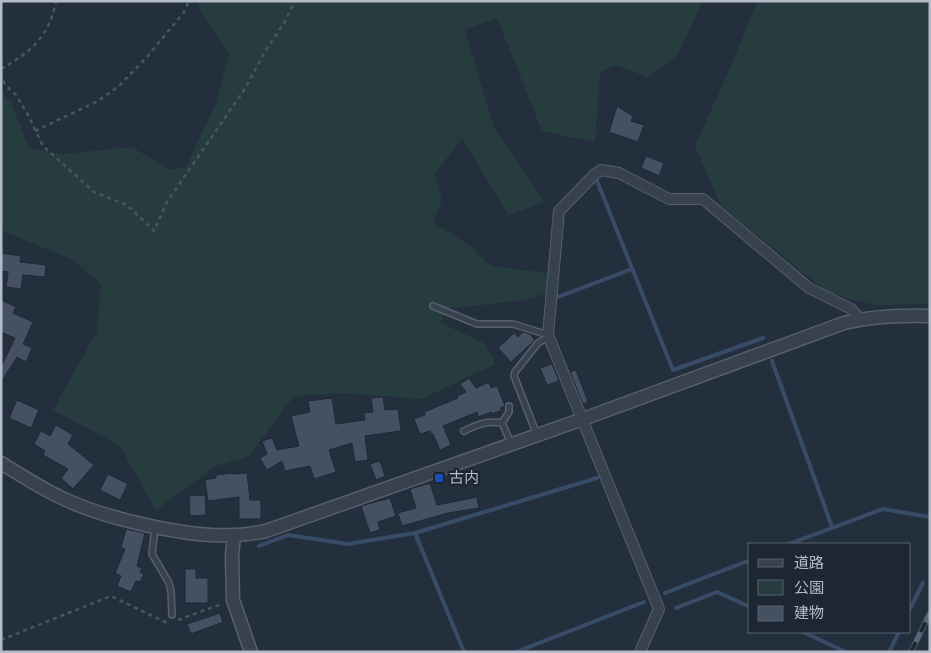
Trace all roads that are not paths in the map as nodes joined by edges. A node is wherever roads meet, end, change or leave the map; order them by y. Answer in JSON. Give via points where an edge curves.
{"nodes":[{"id":1,"x":433,"y":306,"type":"dead end"},
{"id":2,"x":930,"y":316,"type":"edge"},
{"id":3,"x":860,"y":319,"type":"junction"},
{"id":4,"x":549,"y":336,"type":"junction"},
{"id":5,"x":509,"y":406,"type":"dead end"},
{"id":6,"x":583,"y":418,"type":"junction"},
{"id":7,"x":502,"y":423,"type":"junction"},
{"id":8,"x":464,"y":431,"type":"dead end"},
{"id":9,"x":537,"y":435,"type":"junction"},
{"id":10,"x":511,"y":444,"type":"junction"},
{"id":11,"x":1,"y":463,"type":"edge"},
{"id":12,"x":156,"y":526,"type":"junction"},
{"id":13,"x":234,"y":536,"type":"junction"},
{"id":14,"x":172,"y":615,"type":"dead end"},
{"id":15,"x":251,"y":652,"type":"edge"},
{"id":16,"x":640,"y":652,"type":"edge"}],
"edges":[{"from":1,"to":4,"type":"lane","via":[[477,324],[513,324]]},
{"from":2,"to":3,"type":"street"},
{"from":3,"to":4,"type":"street","via":[[851,309],[809,288],[703,199],[669,199],[619,173],[601,170],[559,212]]},
{"from":3,"to":6,"type":"street"},
{"from":4,"to":6,"type":"street"},
{"from":4,"to":9,"type":"lane","via":[[538,343],[514,376]]},
{"from":5,"to":7,"type":"lane"},
{"from":6,"to":9,"type":"street"},
{"from":6,"to":16,"type":"street","via":[[659,609]]},
{"from":7,"to":8,"type":"lane","via":[[480,423]]},
{"from":7,"to":10,"type":"lane"},
{"from":9,"to":10,"type":"street"},
{"from":10,"to":13,"type":"street","via":[[266,531]]},
{"from":11,"to":12,"type":"street","via":[[66,500],[118,518]]},
{"from":12,"to":13,"type":"street"},
{"from":12,"to":14,"type":"lane","via":[[152,554],[169,583]]},
{"from":13,"to":15,"type":"street","via":[[233,600]]}]}
